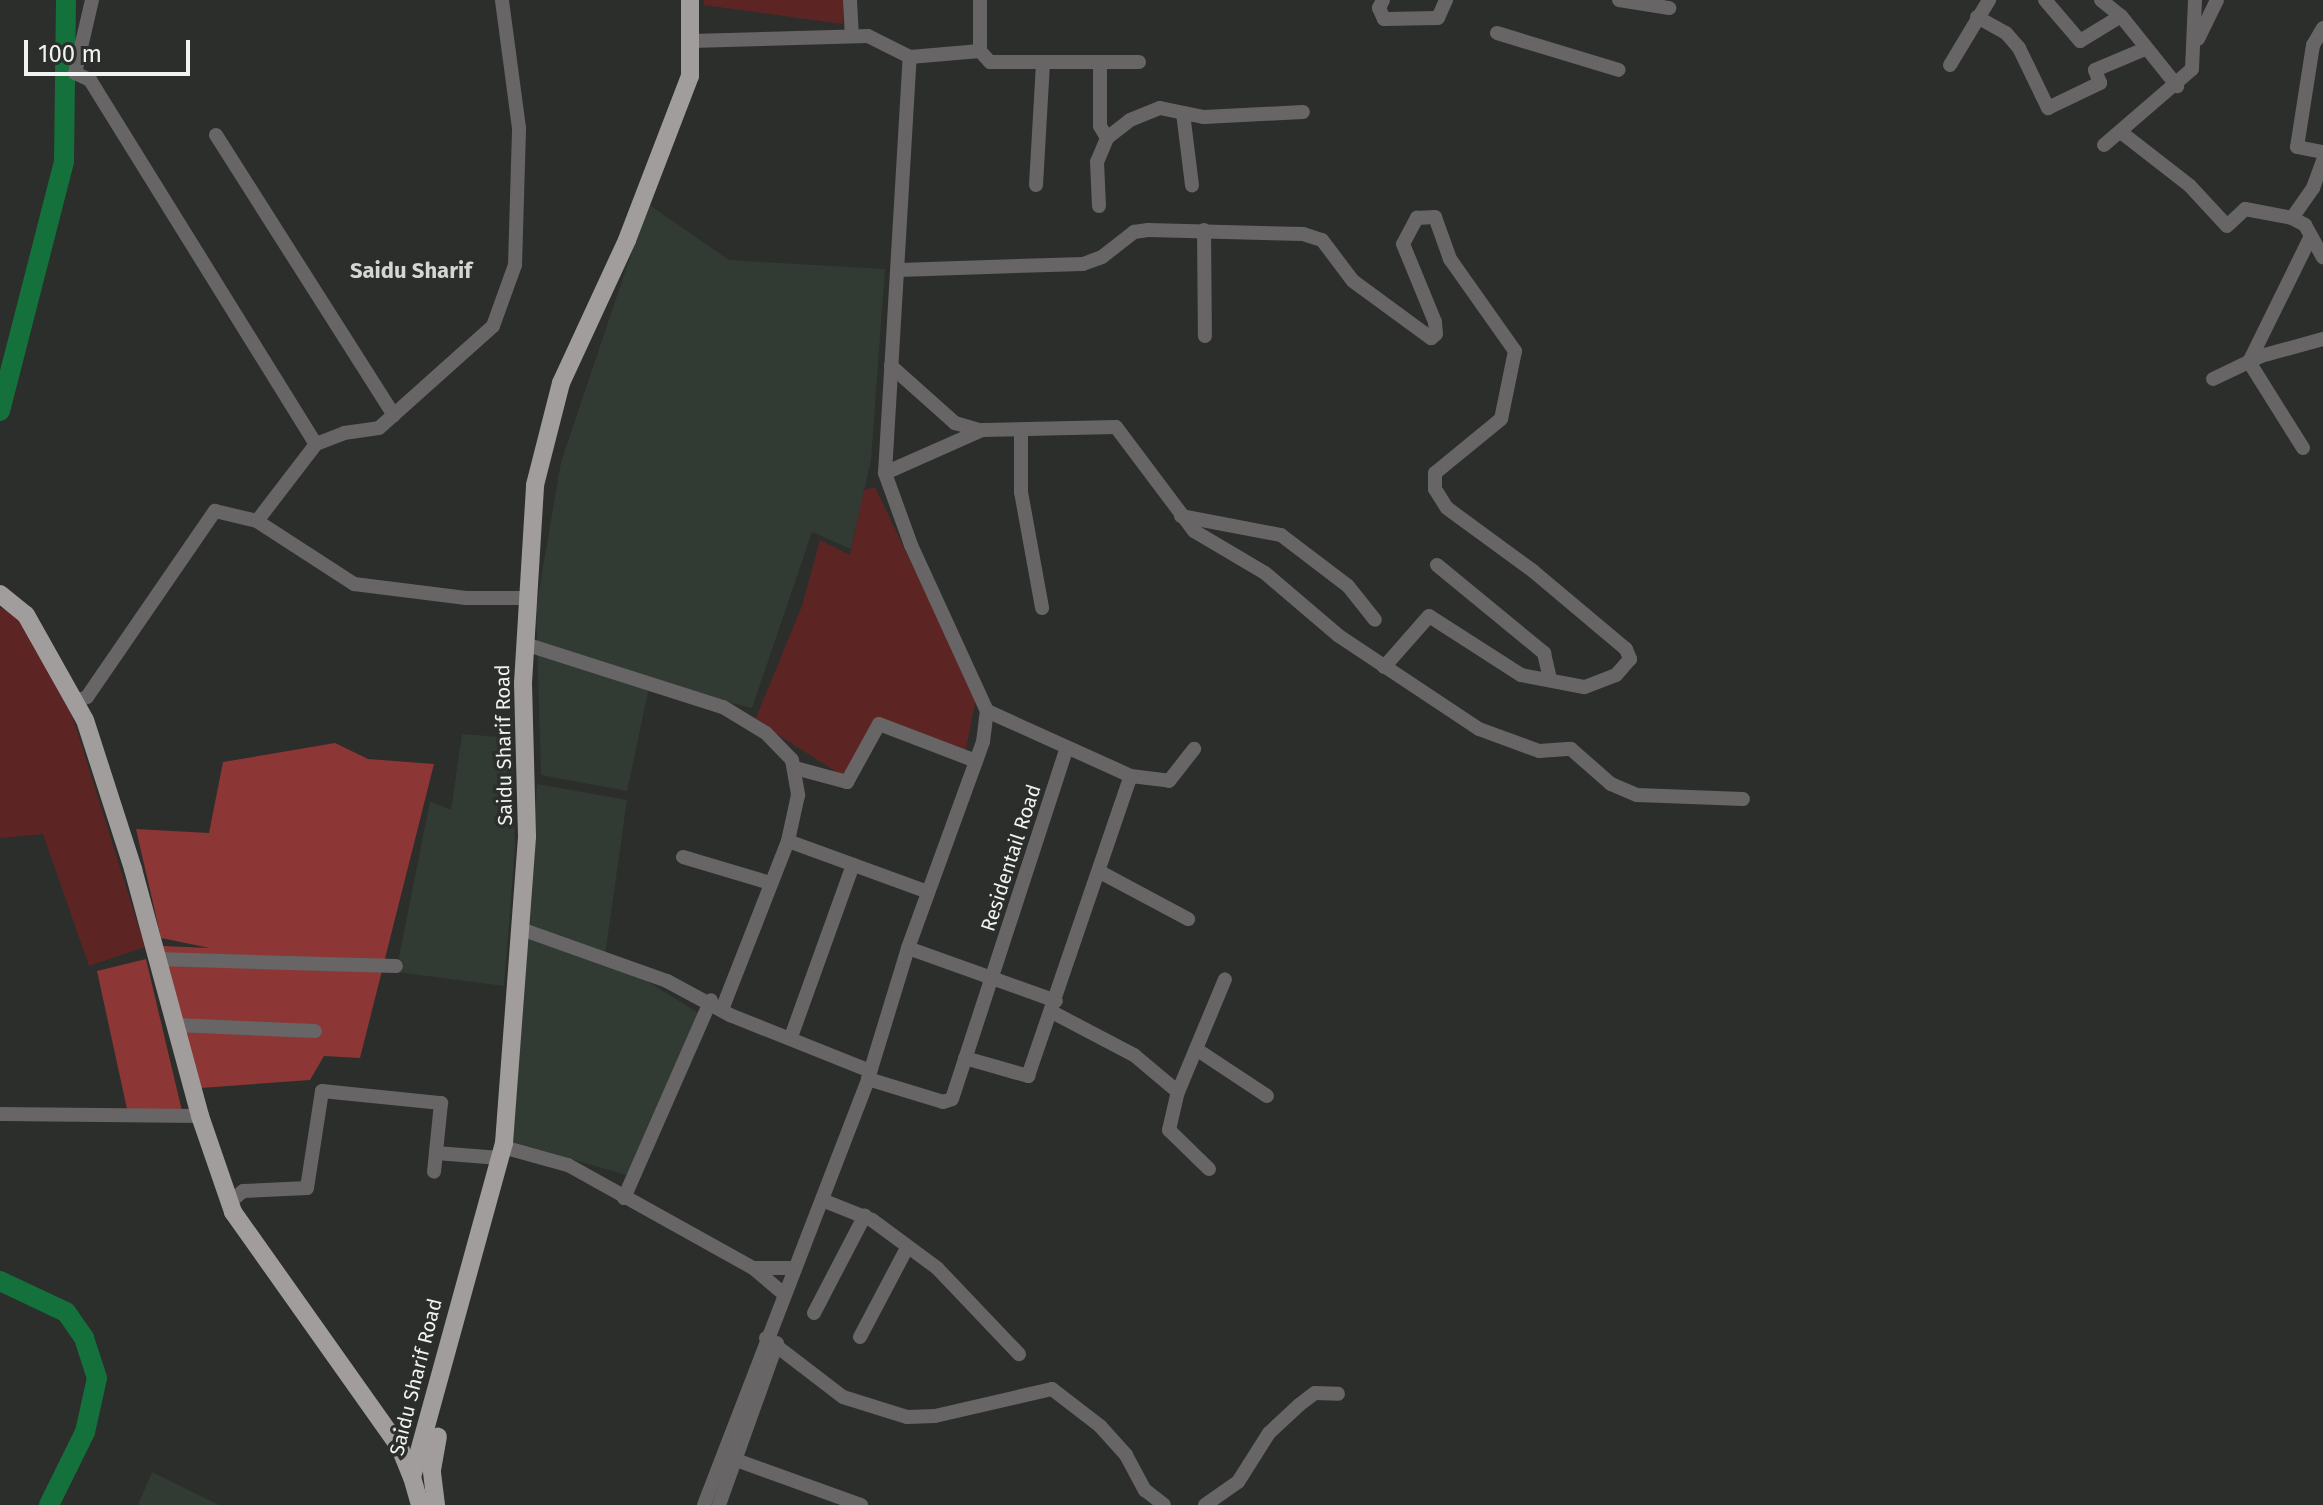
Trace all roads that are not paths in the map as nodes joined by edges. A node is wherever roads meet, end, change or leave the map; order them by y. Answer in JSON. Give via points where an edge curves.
{"nodes":[{"id":1,"x":92,"y":0,"type":"edge"},
{"id":2,"x":502,"y":0,"type":"edge"},
{"id":3,"x":690,"y":0,"type":"edge"},
{"id":4,"x":850,"y":0,"type":"edge"},
{"id":5,"x":980,"y":0,"type":"edge"},
{"id":6,"x":1383,"y":0,"type":"edge"},
{"id":7,"x":1446,"y":0,"type":"edge"},
{"id":8,"x":1619,"y":0,"type":"edge"},
{"id":9,"x":1989,"y":0,"type":"edge"},
{"id":10,"x":2045,"y":0,"type":"edge"},
{"id":11,"x":2101,"y":0,"type":"edge"},
{"id":12,"x":2195,"y":0,"type":"edge"},
{"id":13,"x":2217,"y":0,"type":"edge"},
{"id":14,"x":1669,"y":8,"type":"dead end"},
{"id":15,"x":2121,"y":16,"type":"junction"},
{"id":16,"x":1977,"y":17,"type":"junction"},
{"id":17,"x":2323,"y":28,"type":"edge"},
{"id":18,"x":1497,"y":33,"type":"dead end"},
{"id":19,"x":852,"y":35,"type":"junction"},
{"id":20,"x":691,"y":41,"type":"junction"},
{"id":21,"x":2196,"y":43,"type":"junction"},
{"id":22,"x":2145,"y":49,"type":"junction"},
{"id":23,"x":980,"y":51,"type":"junction"},
{"id":24,"x":910,"y":57,"type":"junction"},
{"id":25,"x":1100,"y":62,"type":"junction"},
{"id":26,"x":1139,"y":62,"type":"dead end"},
{"id":27,"x":1043,"y":63,"type":"junction"},
{"id":28,"x":1950,"y":65,"type":"dead end"},
{"id":29,"x":1619,"y":70,"type":"dead end"},
{"id":30,"x":2177,"y":86,"type":"junction"},
{"id":31,"x":1303,"y":112,"type":"dead end"},
{"id":32,"x":1183,"y":113,"type":"junction"},
{"id":33,"x":2122,"y":133,"type":"junction"},
{"id":34,"x":216,"y":135,"type":"dead end"},
{"id":35,"x":1107,"y":138,"type":"junction"},
{"id":36,"x":2104,"y":145,"type":"dead end"},
{"id":37,"x":2323,"y":152,"type":"edge"},
{"id":38,"x":2323,"y":160,"type":"edge"},
{"id":39,"x":1036,"y":185,"type":"dead end"},
{"id":40,"x":1192,"y":185,"type":"dead end"},
{"id":41,"x":2317,"y":193,"type":"edge"},
{"id":42,"x":1099,"y":206,"type":"dead end"},
{"id":43,"x":2292,"y":218,"type":"junction"},
{"id":44,"x":1204,"y":230,"type":"junction"},
{"id":45,"x":2311,"y":236,"type":"junction"},
{"id":46,"x":2323,"y":257,"type":"edge"},
{"id":47,"x":899,"y":270,"type":"junction"},
{"id":48,"x":1205,"y":336,"type":"dead end"},
{"id":49,"x":2323,"y":339,"type":"edge"},
{"id":50,"x":2249,"y":362,"type":"junction"},
{"id":51,"x":891,"y":366,"type":"junction"},
{"id":52,"x":2213,"y":379,"type":"dead end"},
{"id":53,"x":394,"y":415,"type":"junction"},
{"id":54,"x":982,"y":430,"type":"junction"},
{"id":55,"x":1021,"y":430,"type":"junction"},
{"id":56,"x":316,"y":444,"type":"junction"},
{"id":57,"x":2303,"y":448,"type":"dead end"},
{"id":58,"x":885,"y":473,"type":"junction"},
{"id":59,"x":1181,"y":516,"type":"junction"},
{"id":60,"x":257,"y":521,"type":"junction"},
{"id":61,"x":1437,"y":565,"type":"dead end"},
{"id":62,"x":6,"y":596,"type":"edge"},
{"id":63,"x":528,"y":598,"type":"junction"},
{"id":64,"x":1042,"y":608,"type":"dead end"},
{"id":65,"x":1375,"y":620,"type":"dead end"},
{"id":66,"x":525,"y":644,"type":"junction"},
{"id":67,"x":1384,"y":667,"type":"junction"},
{"id":68,"x":1550,"y":678,"type":"junction"},
{"id":69,"x":74,"y":702,"type":"junction"},
{"id":70,"x":987,"y":711,"type":"junction"},
{"id":71,"x":1194,"y":749,"type":"dead end"},
{"id":72,"x":1066,"y":750,"type":"junction"},
{"id":73,"x":976,"y":761,"type":"junction"},
{"id":74,"x":795,"y":768,"type":"junction"},
{"id":75,"x":1131,"y":776,"type":"junction"},
{"id":76,"x":1743,"y":799,"type":"dead end"},
{"id":77,"x":788,"y":841,"type":"junction"},
{"id":78,"x":683,"y":857,"type":"dead end"},
{"id":79,"x":853,"y":865,"type":"junction"},
{"id":80,"x":1100,"y":872,"type":"junction"},
{"id":81,"x":770,"y":883,"type":"junction"},
{"id":82,"x":928,"y":892,"type":"junction"},
{"id":83,"x":1188,"y":919,"type":"dead end"},
{"id":84,"x":521,"y":929,"type":"junction"},
{"id":85,"x":908,"y":948,"type":"junction"},
{"id":86,"x":157,"y":959,"type":"junction"},
{"id":87,"x":396,"y":966,"type":"dead end"},
{"id":88,"x":993,"y":978,"type":"junction"},
{"id":89,"x":1225,"y":979,"type":"dead end"},
{"id":90,"x":716,"y":1005,"type":"junction"},
{"id":91,"x":1054,"y":1006,"type":"junction"},
{"id":92,"x":175,"y":1025,"type":"junction"},
{"id":93,"x":315,"y":1031,"type":"dead end"},
{"id":94,"x":791,"y":1037,"type":"junction"},
{"id":95,"x":1196,"y":1049,"type":"junction"},
{"id":96,"x":965,"y":1058,"type":"junction"},
{"id":97,"x":869,"y":1075,"type":"junction"},
{"id":98,"x":1178,"y":1092,"type":"junction"},
{"id":99,"x":1267,"y":1096,"type":"dead end"},
{"id":100,"x":0,"y":1114,"type":"edge"},
{"id":101,"x":200,"y":1116,"type":"junction"},
{"id":102,"x":504,"y":1151,"type":"junction"},
{"id":103,"x":436,"y":1153,"type":"junction"},
{"id":104,"x":1209,"y":1169,"type":"dead end"},
{"id":105,"x":434,"y":1172,"type":"dead end"},
{"id":106,"x":624,"y":1198,"type":"junction"},
{"id":107,"x":822,"y":1200,"type":"junction"},
{"id":108,"x":230,"y":1202,"type":"junction"},
{"id":109,"x":865,"y":1215,"type":"junction"},
{"id":110,"x":485,"y":1230,"type":"junction"},
{"id":111,"x":907,"y":1248,"type":"junction"},
{"id":112,"x":753,"y":1268,"type":"junction"},
{"id":113,"x":794,"y":1268,"type":"junction"},
{"id":114,"x":783,"y":1293,"type":"junction"},
{"id":115,"x":814,"y":1313,"type":"dead end"},
{"id":116,"x":860,"y":1337,"type":"dead end"},
{"id":117,"x":772,"y":1340,"type":"junction"},
{"id":118,"x":1019,"y":1354,"type":"dead end"},
{"id":119,"x":1338,"y":1394,"type":"dead end"},
{"id":120,"x":423,"y":1452,"type":"junction"},
{"id":121,"x":736,"y":1460,"type":"junction"},
{"id":122,"x":412,"y":1477,"type":"junction"},
{"id":123,"x":432,"y":1479,"type":"junction"},
{"id":124,"x":1159,"y":1504,"type":"edge"},
{"id":125,"x":420,"y":1505,"type":"edge"},
{"id":126,"x":436,"y":1505,"type":"edge"},
{"id":127,"x":704,"y":1505,"type":"edge"},
{"id":128,"x":719,"y":1505,"type":"edge"},
{"id":129,"x":861,"y":1505,"type":"edge"},
{"id":130,"x":1205,"y":1505,"type":"edge"}],
"edges":[{"from":1,"to":56,"type":"street","via":[[75,73],[90,80]]},
{"from":2,"to":53,"type":"street","via":[[519,128],[515,265],[493,326]]},
{"from":3,"to":20,"type":"main road","name":"Saidu Sharif Road"},
{"from":4,"to":19,"type":"street"},
{"from":5,"to":23,"type":"street"},
{"from":6,"to":7,"type":"street","via":[[1379,8],[1384,19],[1438,18]]},
{"from":8,"to":14,"type":"street"},
{"from":9,"to":16,"type":"street"},
{"from":10,"to":15,"type":"street","via":[[2080,41]]},
{"from":11,"to":15,"type":"street"},
{"from":12,"to":21,"type":"street"},
{"from":13,"to":21,"type":"street"},
{"from":15,"to":22,"type":"street"},
{"from":16,"to":22,"type":"street","via":[[2019,48],[2048,108],[2100,83],[2095,70]]},
{"from":16,"to":28,"type":"street"},
{"from":17,"to":37,"type":"street","via":[[2313,45],[2297,147]]},
{"from":18,"to":29,"type":"street"},
{"from":19,"to":20,"type":"street"},
{"from":19,"to":24,"type":"street","via":[[881,40]]},
{"from":20,"to":63,"type":"main road","name":"Saidu Sharif Road","via":[[690,76],[627,240],[561,383],[535,485]]},
{"from":21,"to":30,"type":"street","via":[[2192,69]]},
{"from":22,"to":30,"type":"street"},
{"from":23,"to":24,"type":"street"},
{"from":23,"to":27,"type":"street","via":[[1000,65]]},
{"from":24,"to":47,"type":"street"},
{"from":25,"to":26,"type":"street"},
{"from":25,"to":27,"type":"street"},
{"from":25,"to":35,"type":"street","via":[[1100,126]]},
{"from":27,"to":39,"type":"street"},
{"from":30,"to":33,"type":"street"},
{"from":31,"to":32,"type":"street","via":[[1204,117]]},
{"from":32,"to":35,"type":"street","via":[[1160,108],[1130,120]]},
{"from":32,"to":40,"type":"street"},
{"from":33,"to":36,"type":"street"},
{"from":33,"to":43,"type":"street","via":[[2190,186],[2227,226],[2245,209]]},
{"from":34,"to":53,"type":"street"},
{"from":35,"to":42,"type":"street","via":[[1097,162]]},
{"from":38,"to":41,"type":"street"},
{"from":41,"to":43,"type":"street"},
{"from":43,"to":45,"type":"street"},
{"from":44,"to":47,"type":"street","via":[[1134,232],[1102,257],[1083,264]]},
{"from":44,"to":48,"type":"street"},
{"from":44,"to":68,"type":"street","via":[[1314,236],[1384,309],[1431,338],[1435,322],[1403,244],[1417,218],[1435,217],[1450,259],[1515,351],[1501,419],[1435,473],[1435,489],[1447,508],[1533,571],[1630,656],[1625,669],[1590,686]]},
{"from":45,"to":46,"type":"street"},
{"from":45,"to":50,"type":"street"},
{"from":47,"to":51,"type":"street"},
{"from":49,"to":50,"type":"street"},
{"from":50,"to":52,"type":"street"},
{"from":50,"to":57,"type":"street"},
{"from":51,"to":54,"type":"street","via":[[955,423]]},
{"from":51,"to":58,"type":"street"},
{"from":53,"to":56,"type":"street","via":[[379,428]]},
{"from":54,"to":55,"type":"street"},
{"from":54,"to":58,"type":"street"},
{"from":55,"to":59,"type":"street","via":[[1116,427]]},
{"from":55,"to":64,"type":"street","via":[[1021,492]]},
{"from":56,"to":60,"type":"street"},
{"from":58,"to":70,"type":"street","via":[[911,545]]},
{"from":59,"to":65,"type":"street","via":[[1281,535],[1348,586]]},
{"from":59,"to":67,"type":"street","via":[[1194,531],[1265,573]]},
{"from":60,"to":63,"type":"street","via":[[354,584],[466,598]]},
{"from":60,"to":69,"type":"street","via":[[215,511],[87,697]]},
{"from":61,"to":68,"type":"street","via":[[1544,653]]},
{"from":62,"to":69,"type":"main road","via":[[34,627]]},
{"from":63,"to":66,"type":"main road","name":"Saidu Sharif Road"},
{"from":66,"to":74,"type":"street","via":[[723,707],[766,733]]},
{"from":66,"to":84,"type":"main road","name":"Saidu Sharif Road","via":[[527,836]]},
{"from":67,"to":68,"type":"street","via":[[1429,616],[1513,673]]},
{"from":67,"to":76,"type":"street","via":[[1479,729],[1539,751],[1571,749],[1611,784],[1637,795]]},
{"from":69,"to":86,"type":"main road","via":[[90,735]]},
{"from":70,"to":72,"type":"street"},
{"from":70,"to":73,"type":"street"},
{"from":71,"to":75,"type":"street","via":[[1169,781]]},
{"from":72,"to":75,"type":"street"},
{"from":72,"to":88,"type":"street","name":"Residentail Road"},
{"from":73,"to":74,"type":"street","via":[[879,724],[847,782]]},
{"from":73,"to":82,"type":"street"},
{"from":74,"to":77,"type":"street","via":[[798,795]]},
{"from":75,"to":80,"type":"street"},
{"from":77,"to":79,"type":"street"},
{"from":77,"to":81,"type":"street"},
{"from":78,"to":81,"type":"street"},
{"from":79,"to":82,"type":"street"},
{"from":79,"to":94,"type":"street"},
{"from":80,"to":83,"type":"street"},
{"from":80,"to":91,"type":"street"},
{"from":81,"to":90,"type":"street"},
{"from":82,"to":85,"type":"street"},
{"from":84,"to":90,"type":"street"},
{"from":84,"to":102,"type":"main road","name":"Saidu Sharif Road"},
{"from":85,"to":88,"type":"street"},
{"from":85,"to":97,"type":"street"},
{"from":86,"to":87,"type":"street"},
{"from":86,"to":92,"type":"main road"},
{"from":88,"to":91,"type":"street"},
{"from":88,"to":96,"type":"street","name":"Residentail Road"},
{"from":89,"to":95,"type":"street"},
{"from":90,"to":94,"type":"street"},
{"from":90,"to":106,"type":"street"},
{"from":91,"to":96,"type":"street","via":[[1028,1076]]},
{"from":91,"to":98,"type":"street","via":[[1134,1055]]},
{"from":92,"to":93,"type":"street"},
{"from":92,"to":101,"type":"main road"},
{"from":94,"to":97,"type":"street"},
{"from":95,"to":98,"type":"street"},
{"from":95,"to":99,"type":"street"},
{"from":96,"to":97,"type":"street","name":"Residentail Road","via":[[948,1102]]},
{"from":97,"to":107,"type":"street"},
{"from":98,"to":104,"type":"street","via":[[1169,1130]]},
{"from":100,"to":101,"type":"street"},
{"from":101,"to":108,"type":"main road"},
{"from":102,"to":103,"type":"street"},
{"from":102,"to":106,"type":"street","via":[[568,1165]]},
{"from":102,"to":110,"type":"main road","name":"Saidu Sharif Road"},
{"from":103,"to":105,"type":"street"},
{"from":103,"to":108,"type":"street","via":[[441,1103],[322,1091],[307,1188],[243,1191]]},
{"from":106,"to":112,"type":"street"},
{"from":107,"to":109,"type":"street"},
{"from":107,"to":113,"type":"street"},
{"from":108,"to":122,"type":"main road","via":[[400,1448]]},
{"from":109,"to":111,"type":"street"},
{"from":109,"to":115,"type":"street"},
{"from":110,"to":120,"type":"main road","name":"Saidu Sharif Road","via":[[455,1311]]},
{"from":110,"to":123,"type":"main road","via":[[458,1335]]},
{"from":111,"to":116,"type":"street"},
{"from":111,"to":118,"type":"street","via":[[937,1268]]},
{"from":112,"to":113,"type":"street"},
{"from":112,"to":114,"type":"street"},
{"from":113,"to":114,"type":"street"},
{"from":114,"to":117,"type":"street"},
{"from":117,"to":121,"type":"street"},
{"from":117,"to":124,"type":"street","via":[[843,1397],[867,1409],[907,1417],[935,1416],[1052,1389],[1100,1426]]},
{"from":117,"to":127,"type":"street"},
{"from":119,"to":130,"type":"street","via":[[1315,1393],[1299,1405],[1269,1433],[1238,1482]]},
{"from":120,"to":122,"type":"main road","name":"Saidu Sharif Road"},
{"from":120,"to":123,"type":"main road"},
{"from":121,"to":128,"type":"street"},
{"from":121,"to":129,"type":"street"},
{"from":122,"to":125,"type":"main road","name":"Saidu Sharif Road"},
{"from":123,"to":126,"type":"main road"}]}
